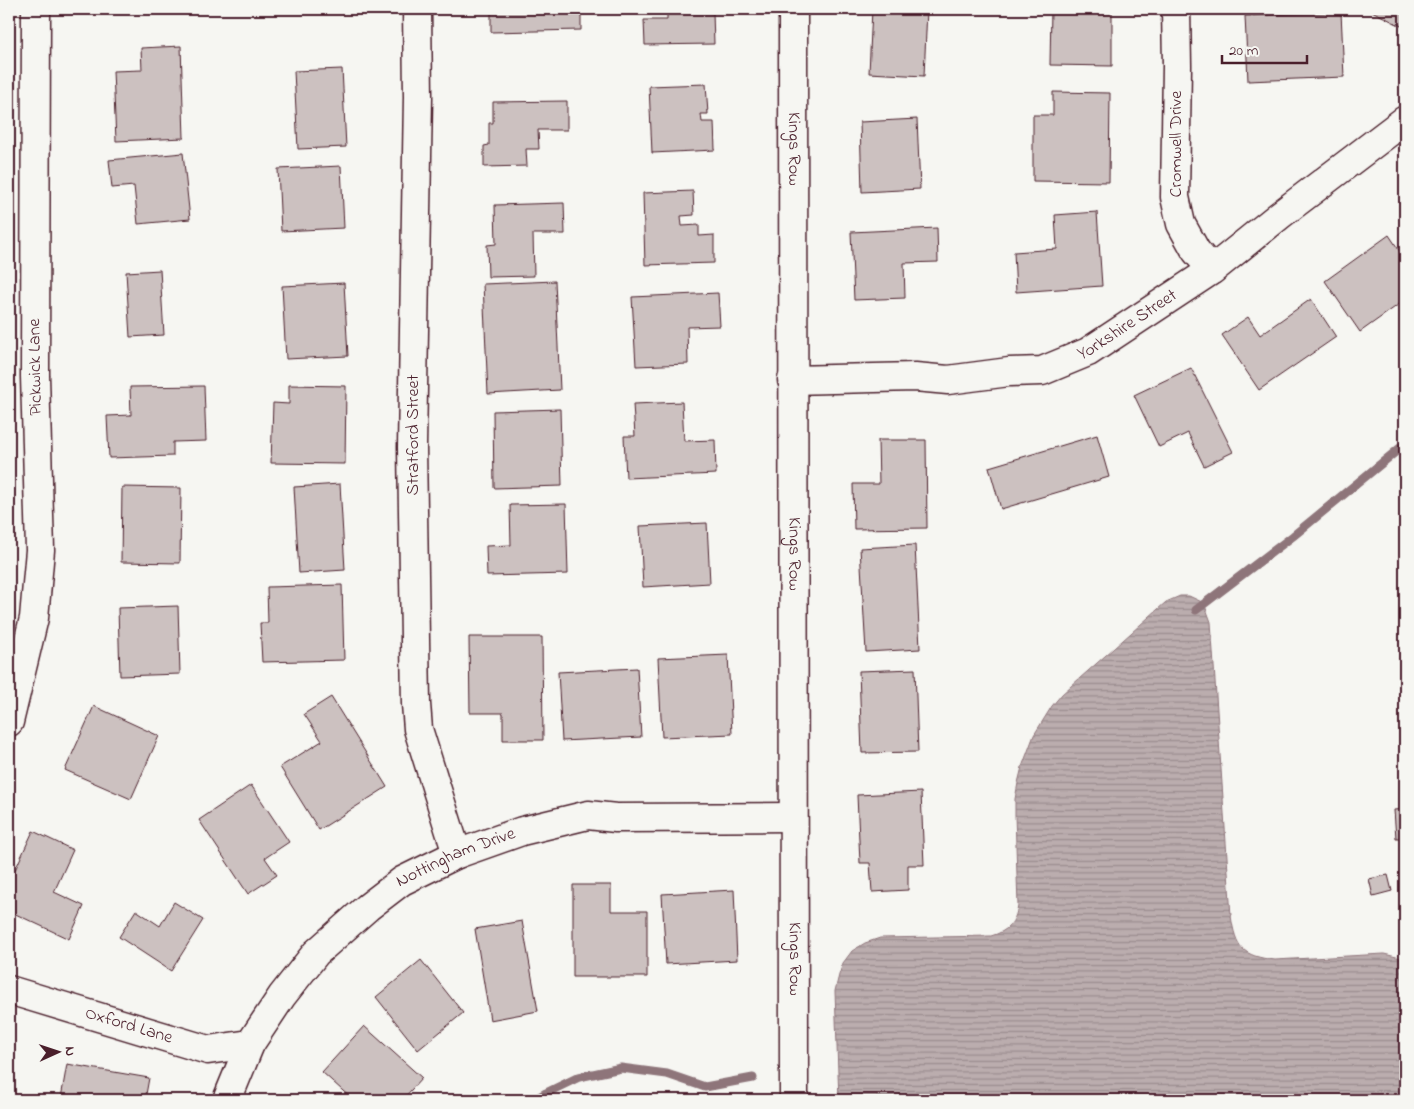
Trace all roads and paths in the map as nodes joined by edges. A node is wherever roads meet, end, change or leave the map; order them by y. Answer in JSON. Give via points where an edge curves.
{"nodes":[{"id":1,"x":36,"y":9,"type":"edge"},
{"id":2,"x":417,"y":9,"type":"edge"},
{"id":3,"x":792,"y":9,"type":"edge"},
{"id":4,"x":1176,"y":9,"type":"edge"},
{"id":5,"x":1405,"y":120,"type":"edge"},
{"id":6,"x":1212,"y":270,"type":"junction"},
{"id":7,"x":792,"y":380,"type":"junction"},
{"id":8,"x":9,"y":722,"type":"edge"},
{"id":9,"x":793,"y":817,"type":"junction"},
{"id":10,"x":457,"y":854,"type":"junction"},
{"id":11,"x":9,"y":990,"type":"edge"},
{"id":12,"x":250,"y":1044,"type":"junction"},
{"id":13,"x":226,"y":1100,"type":"edge"},
{"id":14,"x":794,"y":1100,"type":"edge"}],
"edges":[{"from":1,"to":8,"type":"street","name":"Pickwick Lane","via":[[35,376],[40,550],[34,618]]},
{"from":2,"to":10,"type":"street","name":"Stratford Street","via":[[412,447],[417,713],[418,729]]},
{"from":3,"to":7,"type":"street","name":"Kings Row"},
{"from":4,"to":6,"type":"street","name":"Cromwell Drive","via":[[1175,197],[1181,224],[1196,251]]},
{"from":5,"to":6,"type":"street","name":"Yorkshire Street"},
{"from":6,"to":7,"type":"street","name":"Yorkshire Street","via":[[1088,352],[1042,371],[948,380],[915,377]]},
{"from":7,"to":9,"type":"street","name":"Kings Row"},
{"from":9,"to":10,"type":"street","name":"Nottingham Drive","via":[[588,816],[522,831]]},
{"from":9,"to":14,"type":"street","name":"Kings Row"},
{"from":10,"to":12,"type":"street","name":"Nottingham Drive","via":[[402,881],[316,953]]},
{"from":11,"to":12,"type":"street","name":"Oxford Lane","via":[[208,1050]]},
{"from":12,"to":13,"type":"street","name":"Nottingham Drive"}]}
